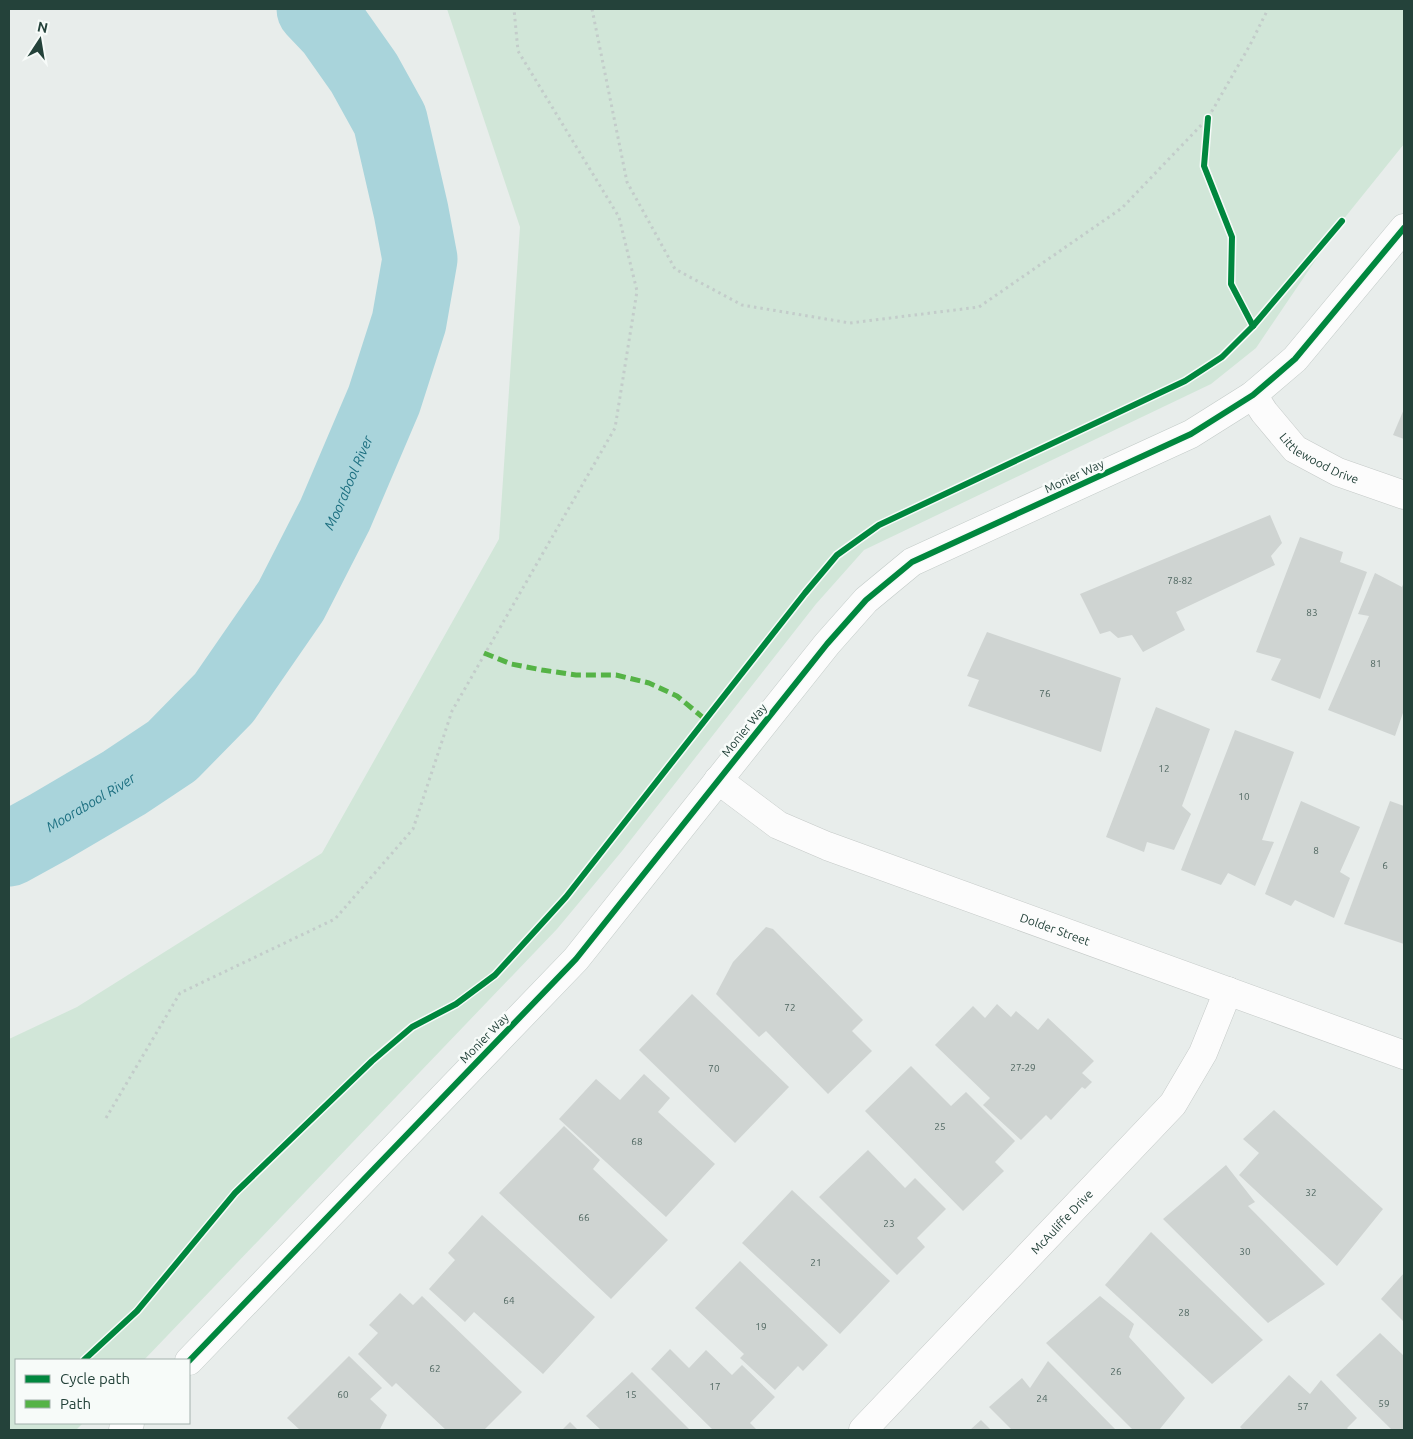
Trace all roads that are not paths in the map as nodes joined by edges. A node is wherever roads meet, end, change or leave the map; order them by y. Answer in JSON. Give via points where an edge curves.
{"nodes":[{"id":1,"x":1404,"y":228,"type":"edge"},
{"id":2,"x":1253,"y":395,"type":"junction"},
{"id":3,"x":1404,"y":495,"type":"edge"},
{"id":4,"x":718,"y":780,"type":"junction"},
{"id":5,"x":1228,"y":991,"type":"junction"},
{"id":6,"x":1404,"y":1055,"type":"edge"},
{"id":7,"x":190,"y":1361,"type":"edge"},
{"id":8,"x":863,"y":1430,"type":"edge"}],
"edges":[{"from":1,"to":2,"type":"street","name":"Monier Way","via":[[1295,359]]},
{"from":2,"to":3,"type":"street","name":"Littlewood Drive","via":[[1294,449],[1338,472]]},
{"from":2,"to":4,"type":"street","name":"Monier Way","via":[[1191,434],[912,562],[866,600]]},
{"from":4,"to":5,"type":"street","name":"Dolder Street","via":[[778,825],[828,846]]},
{"from":4,"to":7,"type":"street","name":"Monier Way","via":[[576,959]]},
{"from":5,"to":6,"type":"street","name":"Dolder Street"},
{"from":5,"to":8,"type":"street","name":"McAuliffe Drive","via":[[1203,1053],[1173,1104]]}]}
